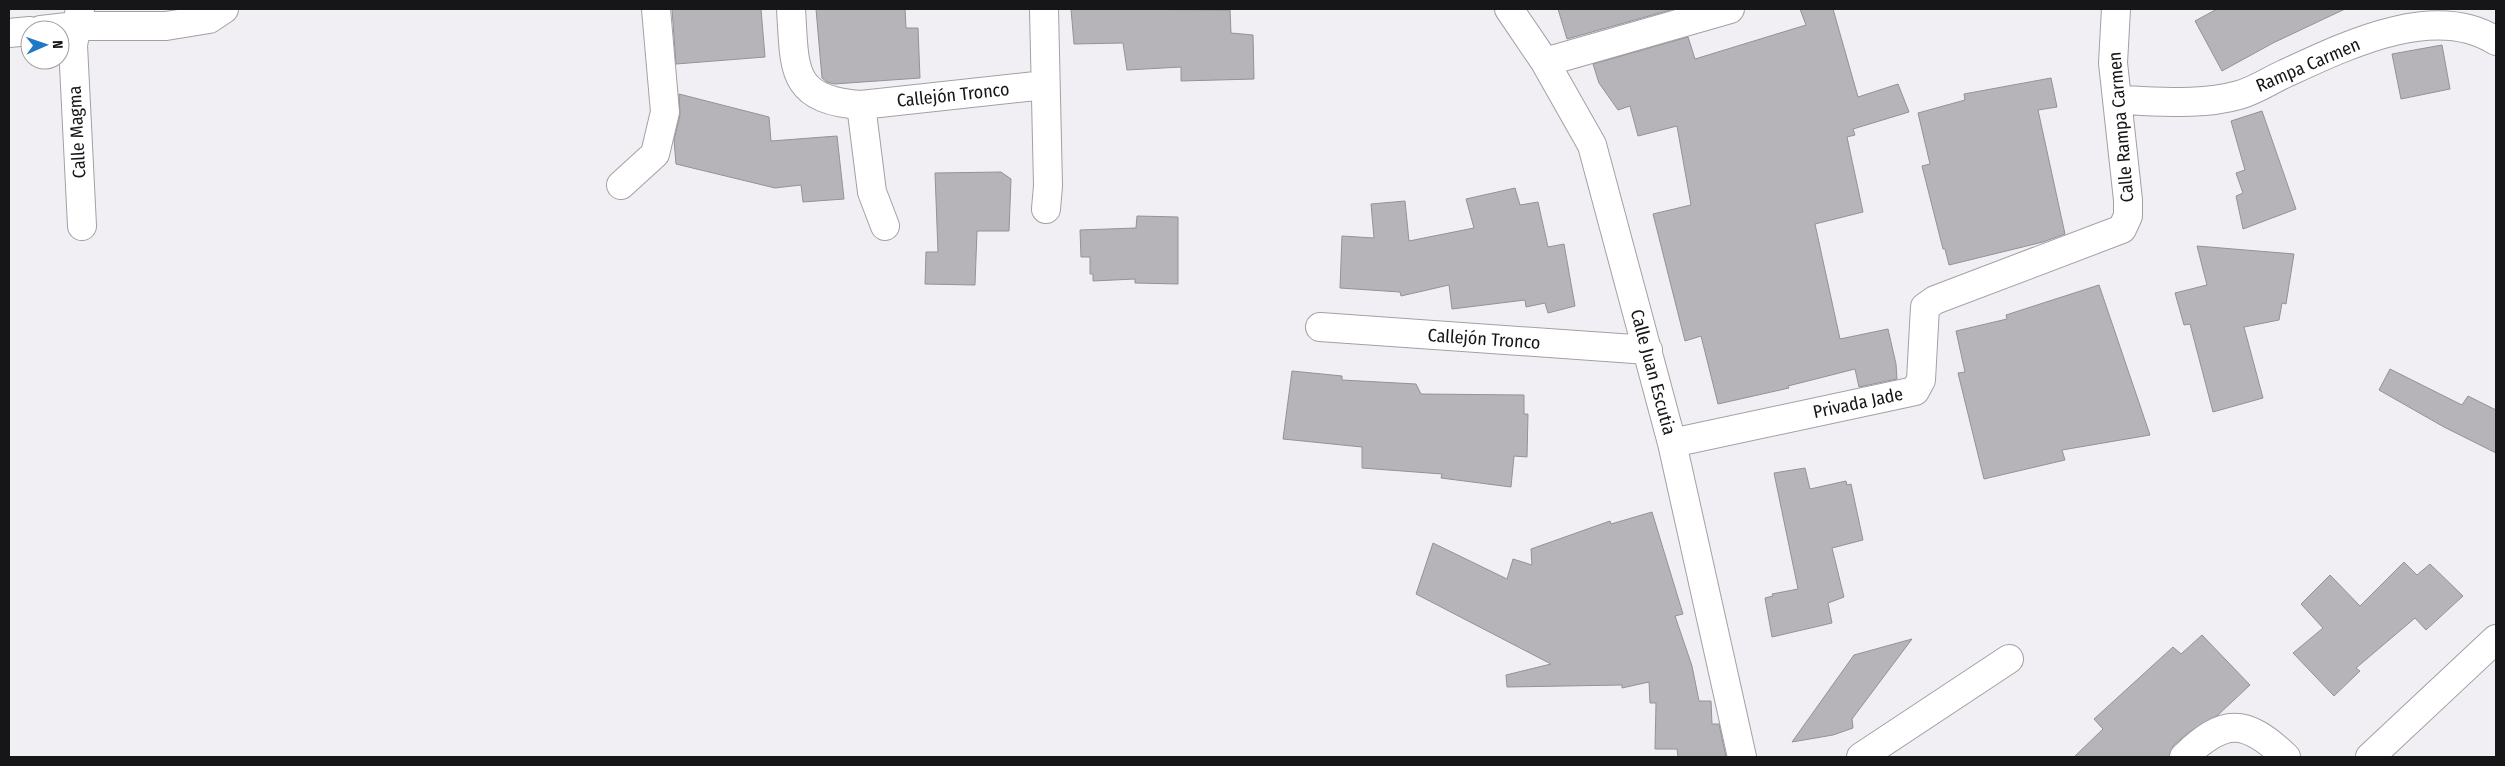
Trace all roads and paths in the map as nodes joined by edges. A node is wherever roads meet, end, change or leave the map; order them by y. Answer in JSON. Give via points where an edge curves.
{"nodes":[{"id":1,"x":224,"y":9,"type":"edge"},
{"id":2,"x":656,"y":9,"type":"edge"},
{"id":3,"x":792,"y":9,"type":"edge"},
{"id":4,"x":1044,"y":9,"type":"edge"},
{"id":5,"x":1509,"y":9,"type":"edge"},
{"id":6,"x":1730,"y":9,"type":"edge"},
{"id":7,"x":2116,"y":9,"type":"edge"},
{"id":8,"x":78,"y":18,"type":"edge"},
{"id":9,"x":2496,"y":41,"type":"edge"},
{"id":10,"x":1545,"y":62,"type":"junction"},
{"id":11,"x":1045,"y":85,"type":"junction"},
{"id":12,"x":2118,"y":100,"type":"junction"},
{"id":13,"x":861,"y":105,"type":"junction"},
{"id":14,"x":621,"y":186,"type":"dead end"},
{"id":15,"x":1046,"y":209,"type":"dead end"},
{"id":16,"x":2128,"y":216,"type":"joint"},
{"id":17,"x":82,"y":226,"type":"dead end"},
{"id":18,"x":885,"y":226,"type":"dead end"},
{"id":19,"x":1320,"y":328,"type":"dead end"},
{"id":20,"x":1648,"y":350,"type":"junction"},
{"id":21,"x":1672,"y":443,"type":"junction"},
{"id":22,"x":2496,"y":639,"type":"edge"},
{"id":23,"x":2009,"y":659,"type":"dead end"},
{"id":24,"x":1742,"y":757,"type":"edge"},
{"id":25,"x":1861,"y":757,"type":"edge"},
{"id":26,"x":2184,"y":757,"type":"edge"},
{"id":27,"x":2286,"y":757,"type":"edge"},
{"id":28,"x":2370,"y":757,"type":"edge"}],
"edges":[{"from":1,"to":8,"type":"street","via":[[209,19],[166,26]]},
{"from":2,"to":14,"type":"street","via":[[665,112],[655,154]]},
{"from":3,"to":13,"type":"street","name":"Callejón Tronco","via":[[795,63],[804,86],[822,98]]},
{"from":4,"to":11,"type":"street"},
{"from":5,"to":10,"type":"street","name":"Calle Juan Escutia"},
{"from":6,"to":10,"type":"street"},
{"from":7,"to":12,"type":"street","name":"Calle Rampa Carmen","via":[[2113,63]]},
{"from":8,"to":17,"type":"street","name":"Calle Magma","via":[[73,45]]},
{"from":9,"to":12,"type":"street","name":"Rampa Carmen","via":[[2485,33],[2445,26],[2400,29],[2358,42],[2239,95],[2198,102]]},
{"from":10,"to":20,"type":"street","name":"Calle Juan Escutia","via":[[1592,146]]},
{"from":11,"to":13,"type":"street","name":"Callejón Tronco"},
{"from":11,"to":15,"type":"street"},
{"from":12,"to":16,"type":"street","name":"Calle Rampa Carmen"},
{"from":13,"to":18,"type":"street","via":[[872,192]]},
{"from":16,"to":21,"type":"street","name":"Privada Jade","via":[[2122,229],[1936,300],[1926,307],[1921,380],[1915,391]]},
{"from":19,"to":20,"type":"street","name":"Callejón Tronco"},
{"from":20,"to":21,"type":"street","name":"Calle Juan Escutia"},
{"from":21,"to":24,"type":"street","name":"Calle Juan Escutia"},
{"from":22,"to":28,"type":"street"},
{"from":23,"to":25,"type":"street"},
{"from":26,"to":27,"type":"street","via":[[2223,728],[2242,728],[2266,738]]}]}
